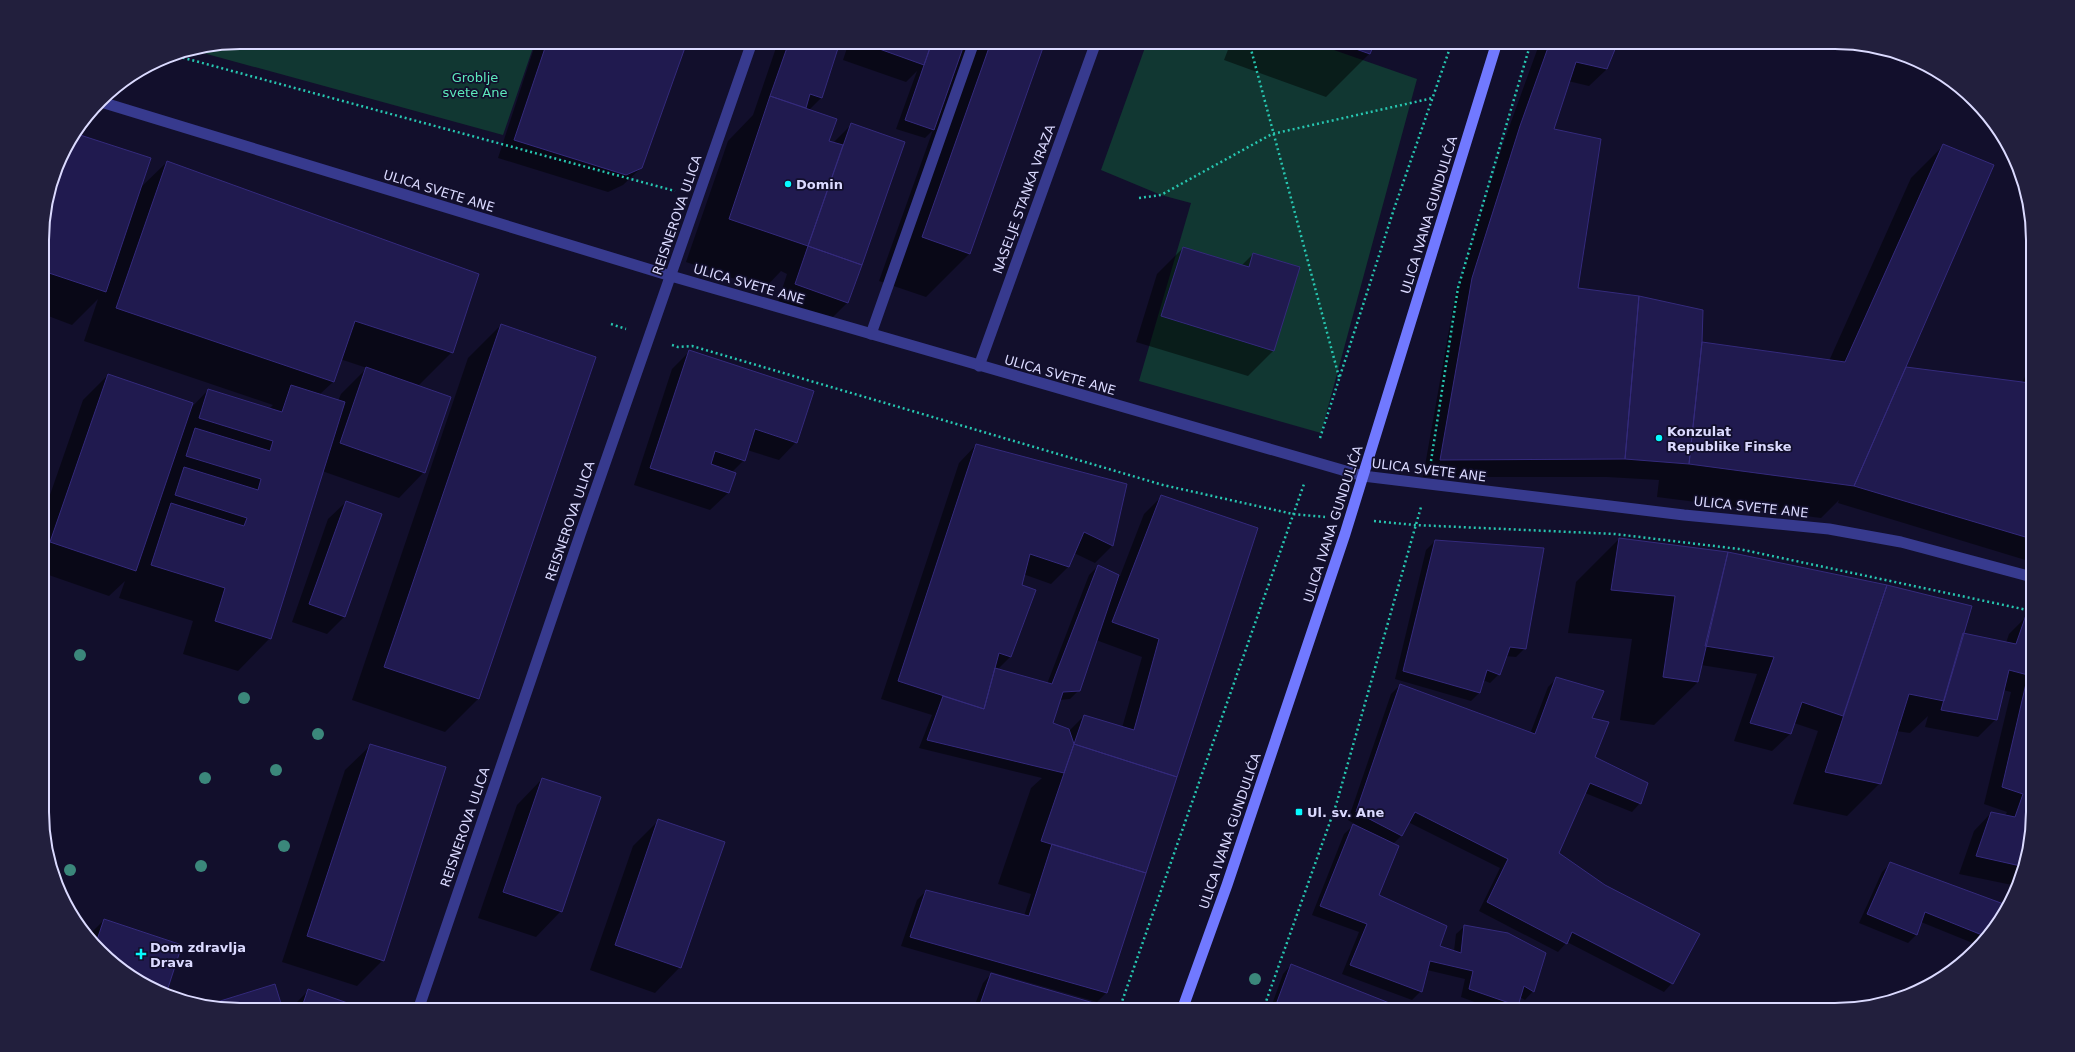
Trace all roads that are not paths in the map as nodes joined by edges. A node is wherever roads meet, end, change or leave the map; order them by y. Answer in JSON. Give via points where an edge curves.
{"nodes":[{"id":1,"x":750,"y":49,"type":"edge"},
{"id":2,"x":972,"y":49,"type":"edge"},
{"id":3,"x":1093,"y":49,"type":"edge"},
{"id":4,"x":1495,"y":49,"type":"edge"},
{"id":5,"x":106,"y":104,"type":"edge"},
{"id":6,"x":671,"y":276,"type":"junction"},
{"id":7,"x":871,"y":334,"type":"junction"},
{"id":8,"x":979,"y":366,"type":"junction"},
{"id":9,"x":1363,"y":476,"type":"junction"},
{"id":10,"x":2026,"y":575,"type":"edge"},
{"id":11,"x":420,"y":1003,"type":"edge"},
{"id":12,"x":1184,"y":1003,"type":"edge"}],
"edges":[{"from":1,"to":6,"type":"street","name":"REISNEROVA ULICA"},
{"from":2,"to":7,"type":"street"},
{"from":3,"to":8,"type":"street","name":"NASELJE STANKA VRAZA"},
{"from":4,"to":9,"type":"main road","name":"ULICA IVANA GUNDULIĆA"},
{"from":5,"to":6,"type":"street","name":"ULICA SVETE ANE"},
{"from":6,"to":7,"type":"street","name":"ULICA SVETE ANE"},
{"from":6,"to":11,"type":"street","name":"REISNEROVA ULICA"},
{"from":7,"to":8,"type":"street","name":"ULICA SVETE ANE"},
{"from":8,"to":9,"type":"street","name":"ULICA SVETE ANE"},
{"from":9,"to":10,"type":"street","name":"ULICA SVETE ANE","via":[[1684,515],[1829,529],[1901,542]]},
{"from":9,"to":12,"type":"main road","name":"ULICA IVANA GUNDULIĆA","via":[[1232,870]]}]}
